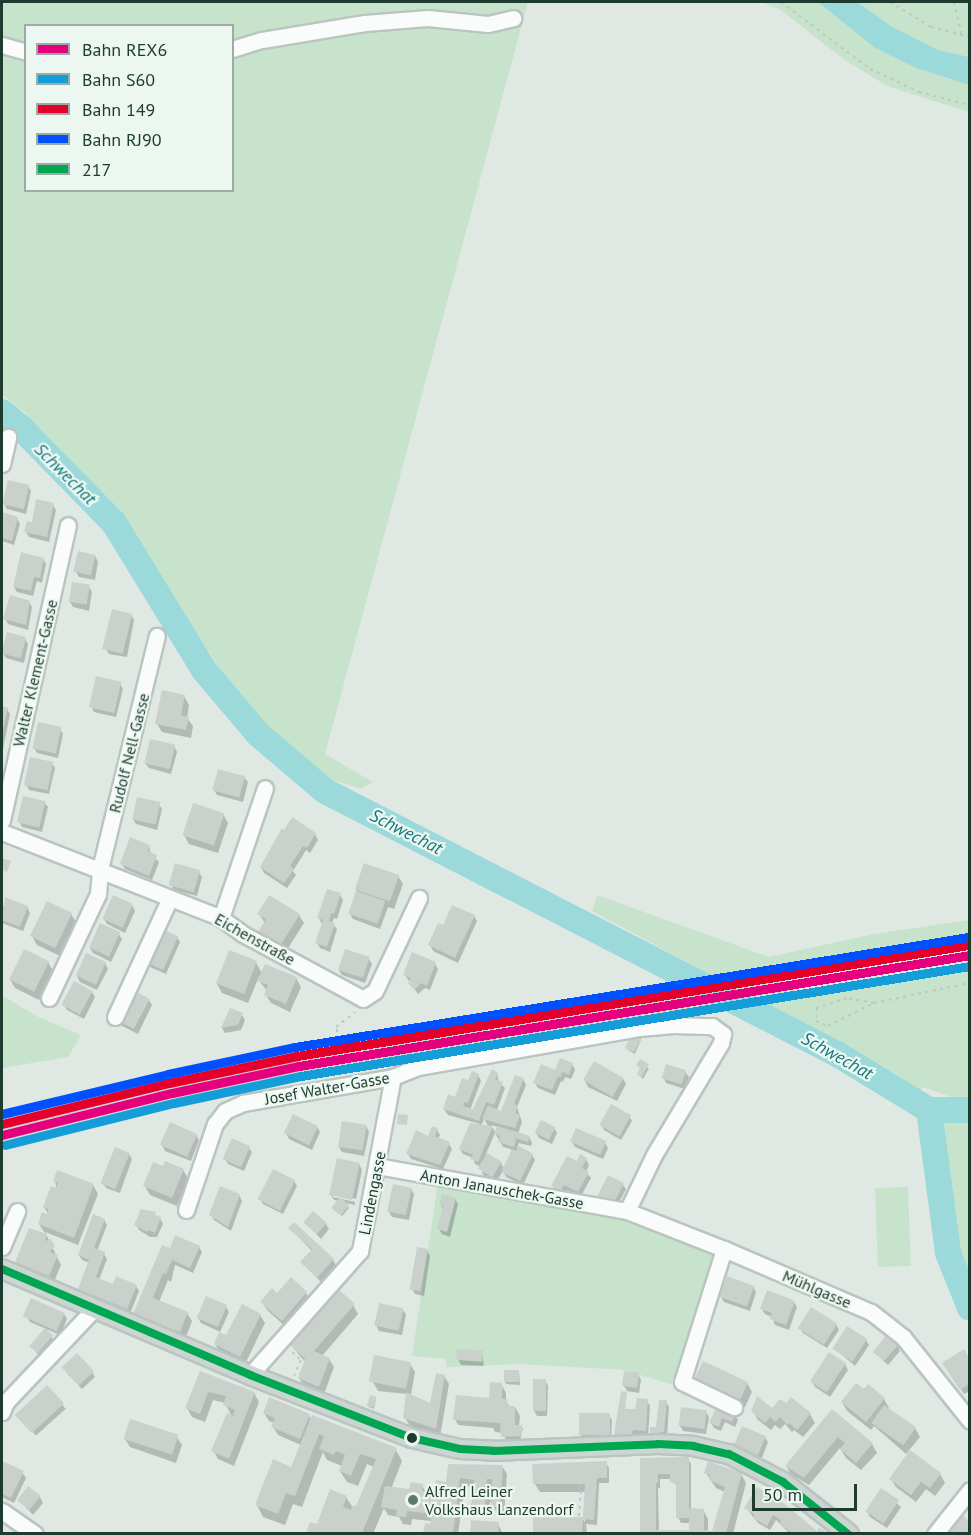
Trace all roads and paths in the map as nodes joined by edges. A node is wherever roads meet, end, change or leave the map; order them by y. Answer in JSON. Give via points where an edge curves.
{"nodes":[{"id":1,"x":782,"y":2,"type":"edge"},
{"id":2,"x":890,"y":2,"type":"edge"},
{"id":3,"x":954,"y":2,"type":"edge"},
{"id":4,"x":513,"y":18,"type":"dead end"},
{"id":5,"x":962,"y":37,"type":"junction"},
{"id":6,"x":969,"y":37,"type":"edge"},
{"id":7,"x":2,"y":45,"type":"edge"},
{"id":8,"x":234,"y":48,"type":"edge"},
{"id":9,"x":24,"y":51,"type":"edge"},
{"id":10,"x":969,"y":105,"type":"edge"},
{"id":11,"x":8,"y":437,"type":"dead end"},
{"id":12,"x":2,"y":464,"type":"edge"},
{"id":13,"x":68,"y":525,"type":"dead end"},
{"id":14,"x":157,"y":636,"type":"dead end"},
{"id":15,"x":265,"y":788,"type":"dead end"},
{"id":16,"x":2,"y":820,"type":"edge"},
{"id":17,"x":2,"y":832,"type":"edge"},
{"id":18,"x":100,"y":869,"type":"junction"},
{"id":19,"x":419,"y":898,"type":"dead end"},
{"id":20,"x":169,"y":900,"type":"junction"},
{"id":21,"x":221,"y":918,"type":"junction"},
{"id":22,"x":969,"y":983,"type":"edge"},
{"id":23,"x":49,"y":999,"type":"dead end"},
{"id":24,"x":363,"y":999,"type":"junction"},
{"id":25,"x":874,"y":1004,"type":"junction"},
{"id":26,"x":115,"y":1017,"type":"dead end"},
{"id":27,"x":339,"y":1039,"type":"dead end"},
{"id":28,"x":393,"y":1077,"type":"junction"},
{"id":29,"x":377,"y":1166,"type":"junction"},
{"id":30,"x":186,"y":1210,"type":"dead end"},
{"id":31,"x":17,"y":1211,"type":"dead end"},
{"id":32,"x":627,"y":1211,"type":"junction"},
{"id":33,"x":2,"y":1247,"type":"edge"},
{"id":34,"x":724,"y":1250,"type":"junction"},
{"id":35,"x":2,"y":1269,"type":"edge"},
{"id":36,"x":93,"y":1310,"type":"junction"},
{"id":37,"x":280,"y":1341,"type":"junction"},
{"id":38,"x":250,"y":1375,"type":"junction"},
{"id":39,"x":288,"y":1390,"type":"junction"},
{"id":40,"x":3,"y":1404,"type":"edge"},
{"id":41,"x":734,"y":1407,"type":"dead end"},
{"id":42,"x":969,"y":1421,"type":"edge"},
{"id":43,"x":580,"y":1484,"type":"dead end"},
{"id":44,"x":969,"y":1490,"type":"edge"},
{"id":45,"x":2,"y":1511,"type":"edge"},
{"id":46,"x":579,"y":1516,"type":"dead end"},
{"id":47,"x":35,"y":1533,"type":"edge"},
{"id":48,"x":849,"y":1533,"type":"edge"},
{"id":49,"x":935,"y":1533,"type":"edge"}],
"edges":[{"from":1,"to":10,"type":"path","via":[[870,69],[919,92]]},
{"from":2,"to":5,"type":"path","via":[[931,27]]},
{"from":3,"to":5,"type":"path"},
{"from":4,"to":8,"type":"street","via":[[488,24],[428,18],[365,23]]},
{"from":5,"to":6,"type":"path"},
{"from":7,"to":9,"type":"street"},
{"from":11,"to":12,"type":"street"},
{"from":13,"to":16,"type":"street","name":"Walter Klement-Gasse"},
{"from":14,"to":18,"type":"street","name":"Rudolf Nell-Gasse"},
{"from":15,"to":21,"type":"street"},
{"from":17,"to":18,"type":"street","name":"Eichenstraße"},
{"from":18,"to":20,"type":"street","name":"Eichenstraße"},
{"from":18,"to":23,"type":"street","name":"Rudolf Nell-Gasse","via":[[98,894]]},
{"from":19,"to":24,"type":"street","via":[[375,991]]},
{"from":20,"to":21,"type":"street","name":"Eichenstraße"},
{"from":20,"to":26,"type":"street"},
{"from":21,"to":24,"type":"street","name":"Eichenstraße"},
{"from":22,"to":25,"type":"path"},
{"from":24,"to":27,"type":"path","via":[[355,1013],[336,1027]]},
{"from":25,"to":25,"type":"path","via":[[828,1026],[816,1021],[818,1008],[847,998]]},
{"from":28,"to":29,"type":"street","name":"Lindengasse"},
{"from":28,"to":30,"type":"street","name":"Josef Walter-Gasse","via":[[243,1103],[225,1111],[215,1124]]},
{"from":28,"to":32,"type":"street","name":"Josef Walter-Gasse","via":[[418,1067],[639,1028],[712,1026],[723,1034],[721,1043],[654,1155]]},
{"from":29,"to":32,"type":"street","name":"Anton Janauschek-Gasse"},
{"from":29,"to":37,"type":"street","name":"Lindengasse","via":[[360,1251]]},
{"from":31,"to":33,"type":"street"},
{"from":32,"to":34,"type":"street","name":"Mühlgasse"},
{"from":34,"to":41,"type":"street","via":[[682,1382]]},
{"from":34,"to":42,"type":"street","name":"Mühlgasse","via":[[871,1312],[903,1337]]},
{"from":35,"to":36,"type":"main road"},
{"from":36,"to":38,"type":"main road"},
{"from":36,"to":40,"type":"street"},
{"from":37,"to":38,"type":"street","name":"Lindengasse"},
{"from":37,"to":39,"type":"path","via":[[301,1360]]},
{"from":38,"to":39,"type":"main road"},
{"from":39,"to":48,"type":"main road","via":[[412,1438],[460,1449],[658,1444],[729,1454],[783,1482]]},
{"from":43,"to":46,"type":"path"},
{"from":44,"to":49,"type":"street"},
{"from":45,"to":47,"type":"street"}]}
